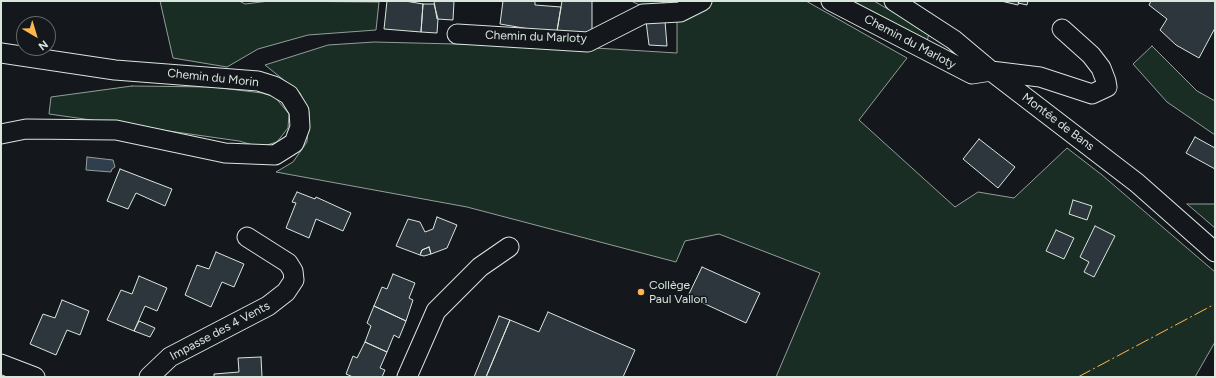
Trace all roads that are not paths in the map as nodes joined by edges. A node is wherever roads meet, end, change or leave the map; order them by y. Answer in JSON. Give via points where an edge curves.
{"nodes":[{"id":1,"x":702,"y":1,"type":"edge"},
{"id":2,"x":831,"y":1,"type":"edge"},
{"id":3,"x":894,"y":1,"type":"edge"},
{"id":4,"x":1062,"y":29,"type":"dead end"},
{"id":5,"x":457,"y":34,"type":"dead end"},
{"id":6,"x":1,"y":53,"type":"edge"},
{"id":7,"x":990,"y":71,"type":"junction"},
{"id":8,"x":1,"y":134,"type":"edge"},
{"id":9,"x":247,"y":237,"type":"dead end"},
{"id":10,"x":508,"y":247,"type":"dead end"},
{"id":11,"x":1215,"y":252,"type":"edge"},
{"id":12,"x":1,"y":364,"type":"edge"},
{"id":13,"x":35,"y":377,"type":"edge"},
{"id":14,"x":149,"y":377,"type":"edge"},
{"id":15,"x":407,"y":377,"type":"edge"}],
"edges":[{"from":1,"to":5,"type":"street","name":"Chemin du Marloty","via":[[680,12],[643,14],[588,42]]},
{"from":2,"to":7,"type":"street","name":"Chemin du Marloty","via":[[972,74]]},
{"from":3,"to":7,"type":"street","name":"Montée de Bans","via":[[954,40]]},
{"from":4,"to":7,"type":"street","name":"Chemin du Marloty","via":[[1091,55],[1101,68],[1107,87],[1092,94],[1040,77]]},
{"from":6,"to":8,"type":"street","name":"Chemin du Morin","via":[[115,70],[258,81],[274,86],[289,95],[299,111],[300,127],[294,143],[275,155],[225,153],[116,130],[26,129]]},
{"from":7,"to":11,"type":"street","name":"Montée de Bans","via":[[1137,183]]},
{"from":9,"to":14,"type":"street","name":"Impasse des 4 Vents","via":[[288,263],[293,271],[294,280],[286,292],[268,306],[170,357]]},
{"from":10,"to":15,"type":"street","via":[[480,267],[436,311]]},
{"from":12,"to":13,"type":"street"}]}
